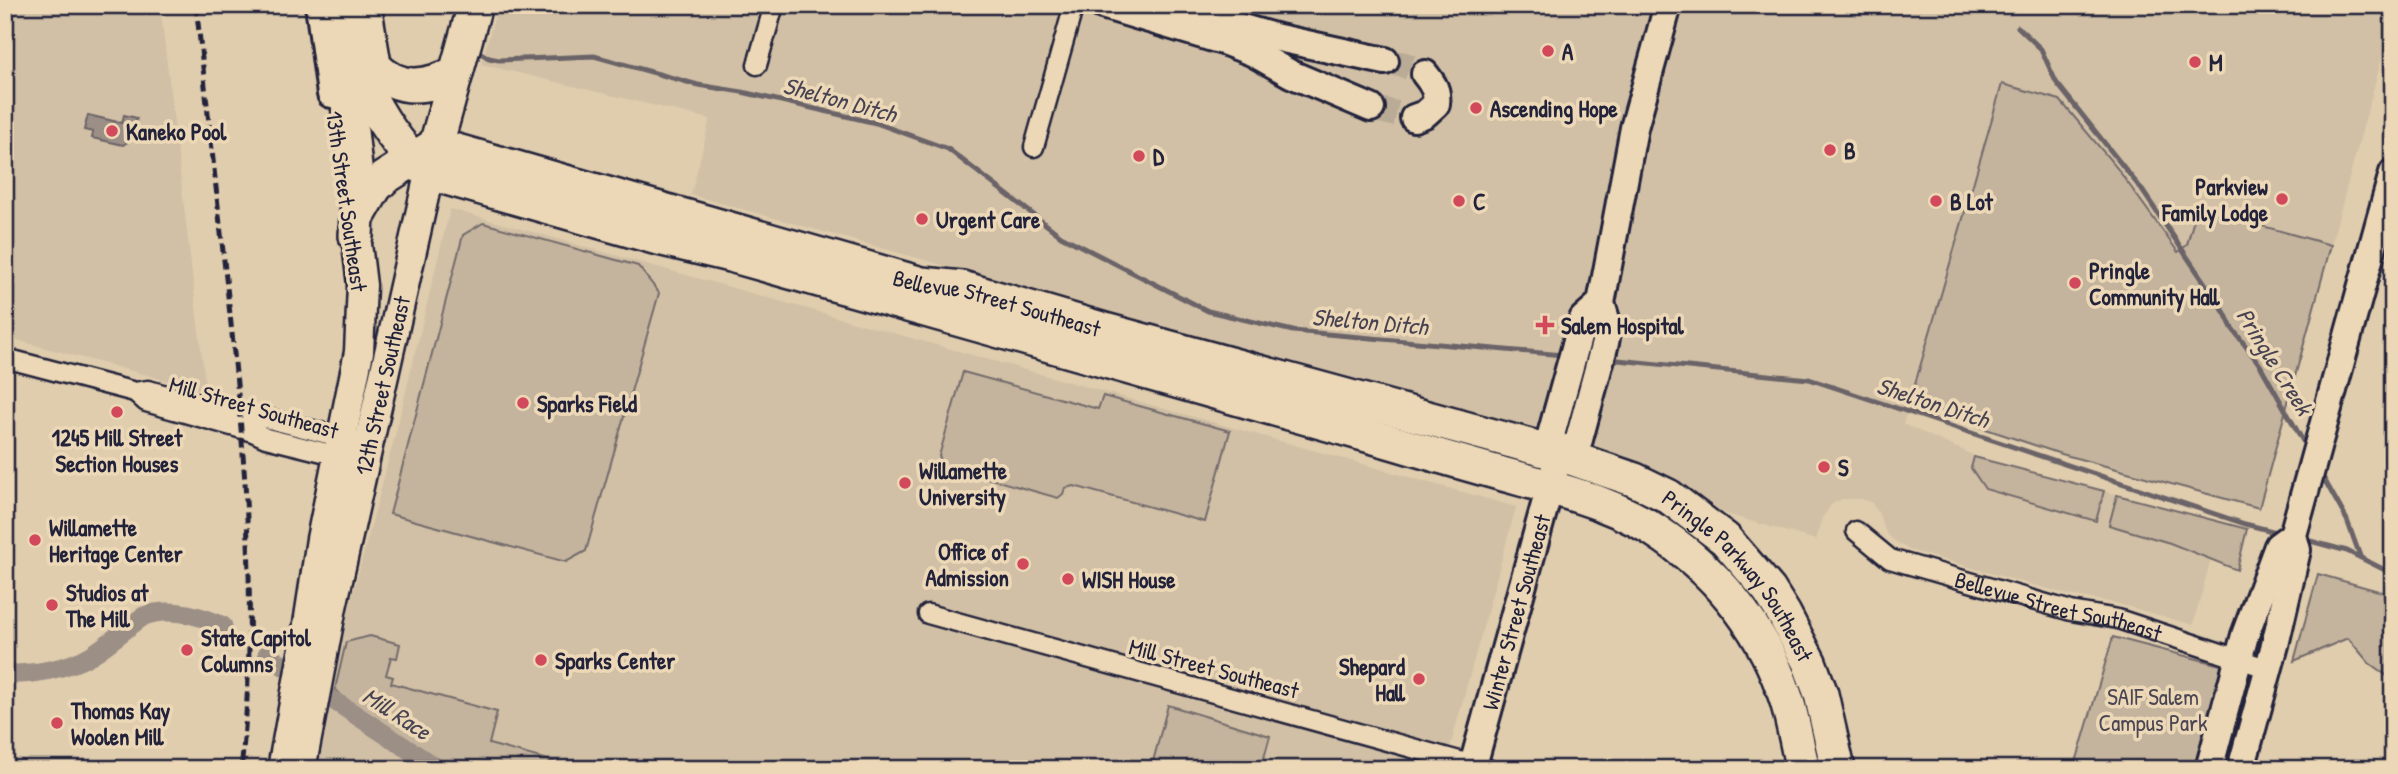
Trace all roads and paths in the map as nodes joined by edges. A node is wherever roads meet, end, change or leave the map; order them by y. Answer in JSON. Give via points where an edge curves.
{"nodes":[{"id":1,"x":475,"y":5,"type":"edge"},
{"id":2,"x":774,"y":5,"type":"edge"},
{"id":3,"x":1074,"y":5,"type":"edge"},
{"id":4,"x":1102,"y":5,"type":"edge"},
{"id":5,"x":1163,"y":5,"type":"edge"},
{"id":6,"x":1668,"y":5,"type":"edge"},
{"id":7,"x":341,"y":7,"type":"edge"},
{"id":8,"x":1385,"y":61,"type":"tunnel mouth"},
{"id":9,"x":757,"y":65,"type":"dead end"},
{"id":10,"x":456,"y":70,"type":"junction"},
{"id":11,"x":1425,"y":74,"type":"dead end"},
{"id":12,"x":373,"y":83,"type":"junction"},
{"id":13,"x":1371,"y":108,"type":"tunnel mouth"},
{"id":14,"x":1414,"y":118,"type":"dead end"},
{"id":15,"x":1034,"y":147,"type":"dead end"},
{"id":16,"x":425,"y":159,"type":"junction"},
{"id":17,"x":2393,"y":173,"type":"edge"},
{"id":18,"x":357,"y":227,"type":"junction"},
{"id":19,"x":1601,"y":303,"type":"junction"},
{"id":20,"x":361,"y":334,"type":"junction"},
{"id":21,"x":5,"y":358,"type":"edge"},
{"id":22,"x":375,"y":412,"type":"junction"},
{"id":23,"x":353,"y":450,"type":"junction"},
{"id":24,"x":1559,"y":454,"type":"junction"},
{"id":25,"x":1550,"y":488,"type":"junction"},
{"id":26,"x":1856,"y":531,"type":"dead end"},
{"id":27,"x":2281,"y":571,"type":"junction"},
{"id":28,"x":928,"y":614,"type":"dead end"},
{"id":29,"x":2239,"y":658,"type":"junction"},
{"id":30,"x":2269,"y":669,"type":"junction"},
{"id":31,"x":1477,"y":767,"type":"edge"},
{"id":32,"x":282,"y":769,"type":"edge"},
{"id":33,"x":302,"y":769,"type":"edge"},
{"id":34,"x":1803,"y":769,"type":"edge"},
{"id":35,"x":1838,"y":769,"type":"edge"},
{"id":36,"x":2209,"y":769,"type":"edge"},
{"id":37,"x":2241,"y":769,"type":"edge"}],
"edges":[{"from":1,"to":10,"type":"highway","name":"12th Street Southeast"},
{"from":2,"to":9,"type":"street"},
{"from":3,"to":15,"type":"street"},
{"from":4,"to":13,"type":"street","via":[[1226,42]]},
{"from":5,"to":8,"type":"street","via":[[1274,37]]},
{"from":6,"to":19,"type":"street","name":"Winter Street Southeast","via":[[1634,128]]},
{"from":7,"to":12,"type":"highway"},
{"from":7,"to":18,"type":"highway"},
{"from":10,"to":12,"type":"highway","via":[[439,82],[415,87],[384,76]]},
{"from":10,"to":16,"type":"highway","name":"12th Street Southeast"},
{"from":11,"to":14,"type":"street","via":[[1434,85],[1436,104]]},
{"from":12,"to":16,"type":"highway","via":[[386,126]]},
{"from":16,"to":18,"type":"highway","via":[[375,187]]},
{"from":16,"to":22,"type":"main road","name":"12th Street Southeast"},
{"from":16,"to":24,"type":"highway","name":"Bellevue Street Southeast","via":[[922,284],[962,288]]},
{"from":16,"to":25,"type":"highway","name":"Bellevue Street Southeast","via":[[654,237]]},
{"from":17,"to":27,"type":"street","via":[[2293,535],[2278,547]]},
{"from":18,"to":20,"type":"main road","name":"13th Street Southeast"},
{"from":19,"to":24,"type":"street","name":"Winter Street Southeast","via":[[1583,319],[1551,435]]},
{"from":19,"to":24,"type":"street","name":"Winter Street Southeast","via":[[1608,327],[1587,415],[1578,443]]},
{"from":20,"to":22,"type":"main road","via":[[372,340]]},
{"from":20,"to":23,"type":"main road","name":"13th Street Southeast"},
{"from":21,"to":23,"type":"street","name":"Mill Street Southeast","via":[[135,392],[148,390],[265,418]]},
{"from":22,"to":23,"type":"main road","name":"12th Street Southeast"},
{"from":23,"to":32,"type":"main road","name":"12th Street Southeast","via":[[321,538]]},
{"from":23,"to":33,"type":"main road","name":"12th Street Southeast","via":[[332,607]]},
{"from":24,"to":25,"type":"street","name":"Winter Street Southeast"},
{"from":24,"to":35,"type":"highway","name":"Pringle Parkway Southeast","via":[[1668,496],[1725,539],[1751,568],[1784,614],[1809,662]]},
{"from":25,"to":31,"type":"street","name":"Winter Street Southeast"},
{"from":25,"to":34,"type":"highway","name":"Pringle Parkway Southeast","via":[[1613,509],[1665,537],[1731,597],[1778,676]]},
{"from":26,"to":29,"type":"street","name":"Bellevue Street Southeast","via":[[1890,559],[2071,611],[2118,619]]},
{"from":27,"to":29,"type":"street","via":[[2245,635]]},
{"from":27,"to":30,"type":"street"},
{"from":28,"to":31,"type":"street","name":"Mill Street Southeast"},
{"from":29,"to":30,"type":"street","name":"Bellevue Street Southeast"},
{"from":29,"to":36,"type":"street"},
{"from":30,"to":37,"type":"street"}]}
